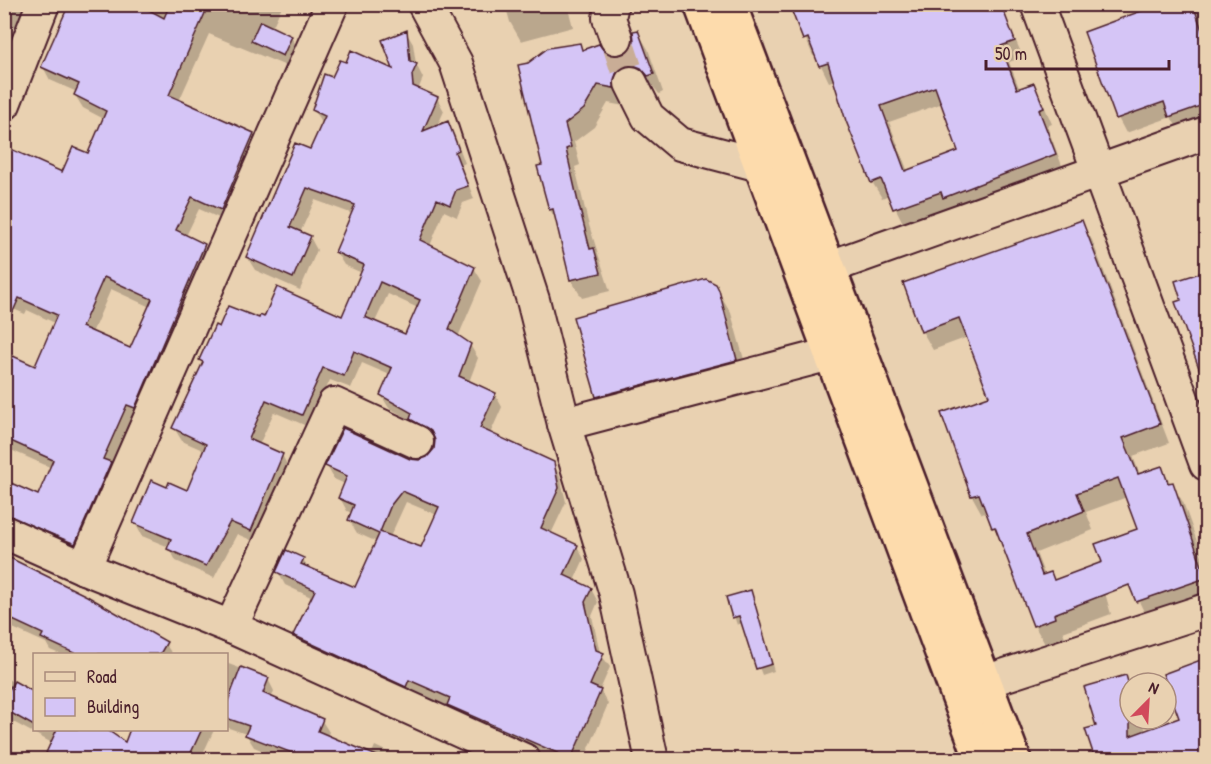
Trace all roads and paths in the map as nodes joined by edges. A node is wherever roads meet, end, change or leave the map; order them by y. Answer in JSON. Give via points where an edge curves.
{"nodes":[{"id":1,"x":43,"y":4,"type":"edge"},
{"id":2,"x":332,"y":4,"type":"edge"},
{"id":3,"x":424,"y":4,"type":"edge"},
{"id":4,"x":612,"y":4,"type":"edge"},
{"id":5,"x":701,"y":4,"type":"edge"},
{"id":6,"x":729,"y":4,"type":"edge"},
{"id":7,"x":1037,"y":4,"type":"edge"},
{"id":8,"x":615,"y":38,"type":"tunnel mouth"},
{"id":9,"x":631,"y":82,"type":"tunnel mouth"},
{"id":10,"x":4,"y":104,"type":"edge"},
{"id":11,"x":1206,"y":133,"type":"edge"},
{"id":12,"x":760,"y":165,"type":"junction"},
{"id":13,"x":1097,"y":172,"type":"junction"},
{"id":14,"x":827,"y":268,"type":"junction"},
{"id":15,"x":830,"y":354,"type":"junction"},
{"id":16,"x":564,"y":424,"type":"junction"},
{"id":17,"x":417,"y":442,"type":"dead end"},
{"id":18,"x":1206,"y":464,"type":"edge"},
{"id":19,"x":4,"y":532,"type":"edge"},
{"id":20,"x":84,"y":568,"type":"junction"},
{"id":21,"x":1206,"y":610,"type":"edge"},
{"id":22,"x":231,"y":627,"type":"junction"},
{"id":23,"x":984,"y":682,"type":"junction"},
{"id":24,"x":488,"y":752,"type":"edge"},
{"id":25,"x":524,"y":759,"type":"edge"},
{"id":26,"x":652,"y":759,"type":"edge"},
{"id":27,"x":982,"y":759,"type":"edge"},
{"id":28,"x":1014,"y":759,"type":"edge"}],
"edges":[{"from":1,"to":10,"type":"street"},
{"from":2,"to":20,"type":"street"},
{"from":3,"to":16,"type":"street","via":[[456,63],[533,300]]},
{"from":4,"to":8,"type":"street","via":[[609,18]]},
{"from":5,"to":12,"type":"highway"},
{"from":6,"to":14,"type":"highway"},
{"from":7,"to":13,"type":"street"},
{"from":9,"to":12,"type":"street","via":[[648,117],[680,144]]},
{"from":11,"to":13,"type":"street"},
{"from":12,"to":15,"type":"highway"},
{"from":13,"to":14,"type":"street"},
{"from":13,"to":18,"type":"street"},
{"from":14,"to":23,"type":"highway"},
{"from":15,"to":16,"type":"street"},
{"from":15,"to":27,"type":"highway"},
{"from":16,"to":26,"type":"street","via":[[616,594]]},
{"from":17,"to":22,"type":"street","via":[[334,404]]},
{"from":19,"to":20,"type":"street"},
{"from":20,"to":22,"type":"street"},
{"from":21,"to":23,"type":"street"},
{"from":22,"to":24,"type":"street"},
{"from":23,"to":28,"type":"highway"},
{"from":24,"to":25,"type":"street"}]}
